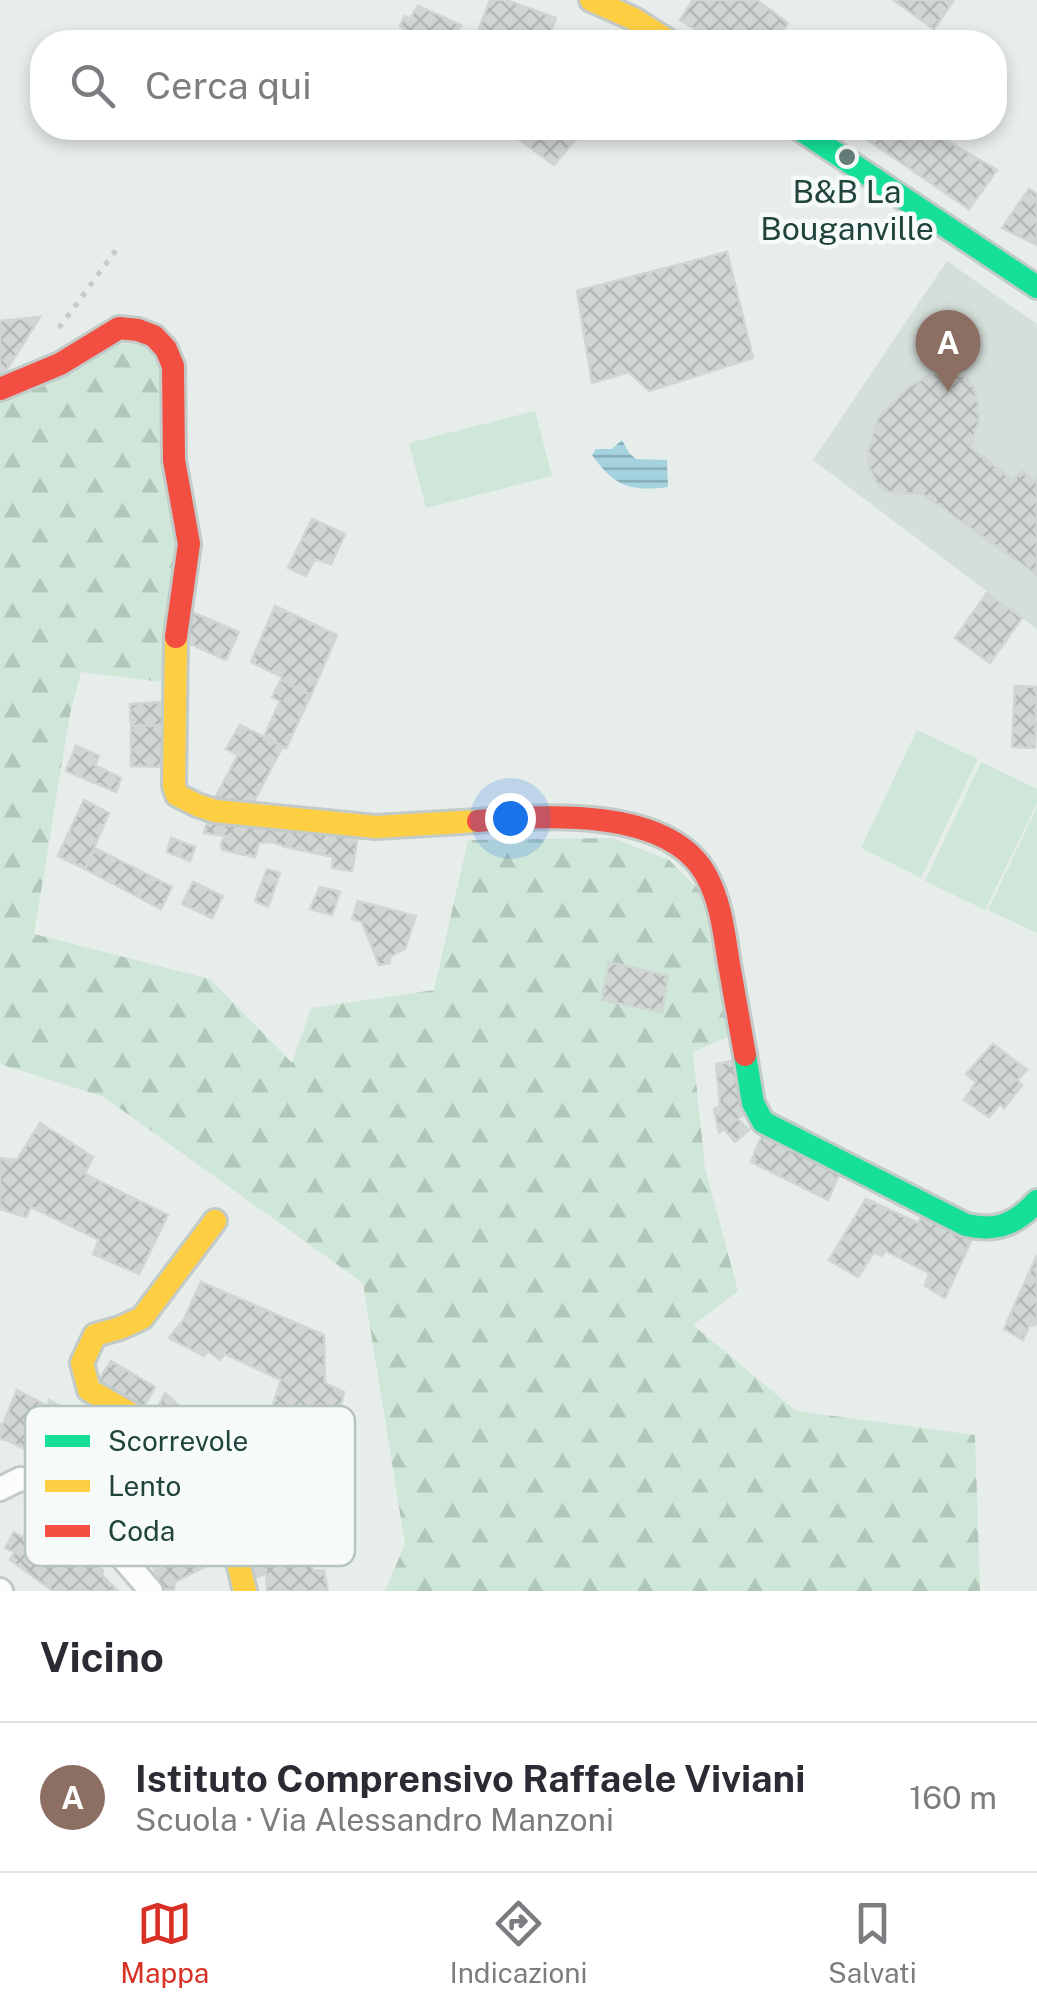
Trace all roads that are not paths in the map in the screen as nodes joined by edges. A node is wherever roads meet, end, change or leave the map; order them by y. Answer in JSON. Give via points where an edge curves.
{"nodes":[{"id":1,"x":592,"y":0,"type":"edge"},
{"id":2,"x":652,"y":30,"type":"edge"},
{"id":3,"x":816,"y":140,"type":"edge"},
{"id":4,"x":1037,"y":287,"type":"edge"},
{"id":5,"x":0,"y":389,"type":"edge"},
{"id":6,"x":1037,"y":1201,"type":"edge"},
{"id":7,"x":215,"y":1221,"type":"dead end"},
{"id":8,"x":117,"y":1406,"type":"edge"},
{"id":9,"x":25,"y":1480,"type":"edge"},
{"id":10,"x":0,"y":1489,"type":"edge"},
{"id":11,"x":129,"y":1566,"type":"edge"},
{"id":12,"x":239,"y":1566,"type":"edge"},
{"id":13,"x":151,"y":1591,"type":"edge"},
{"id":14,"x":245,"y":1591,"type":"edge"}],
"edges":[{"from":1,"to":2,"type":"street"},
{"from":3,"to":4,"type":"street"},
{"from":5,"to":6,"type":"street","via":[[60,364],[119,328],[152,334],[170,354],[174,460],[189,544],[176,642],[177,795],[212,810],[355,827],[559,817],[641,827],[686,850],[715,894],[752,1103],[763,1122],[966,1225],[1011,1225]]},
{"from":7,"to":8,"type":"street","via":[[142,1318],[95,1334],[82,1364],[89,1390]]},
{"from":9,"to":10,"type":"street"},
{"from":11,"to":13,"type":"street"},
{"from":12,"to":14,"type":"street"}]}
